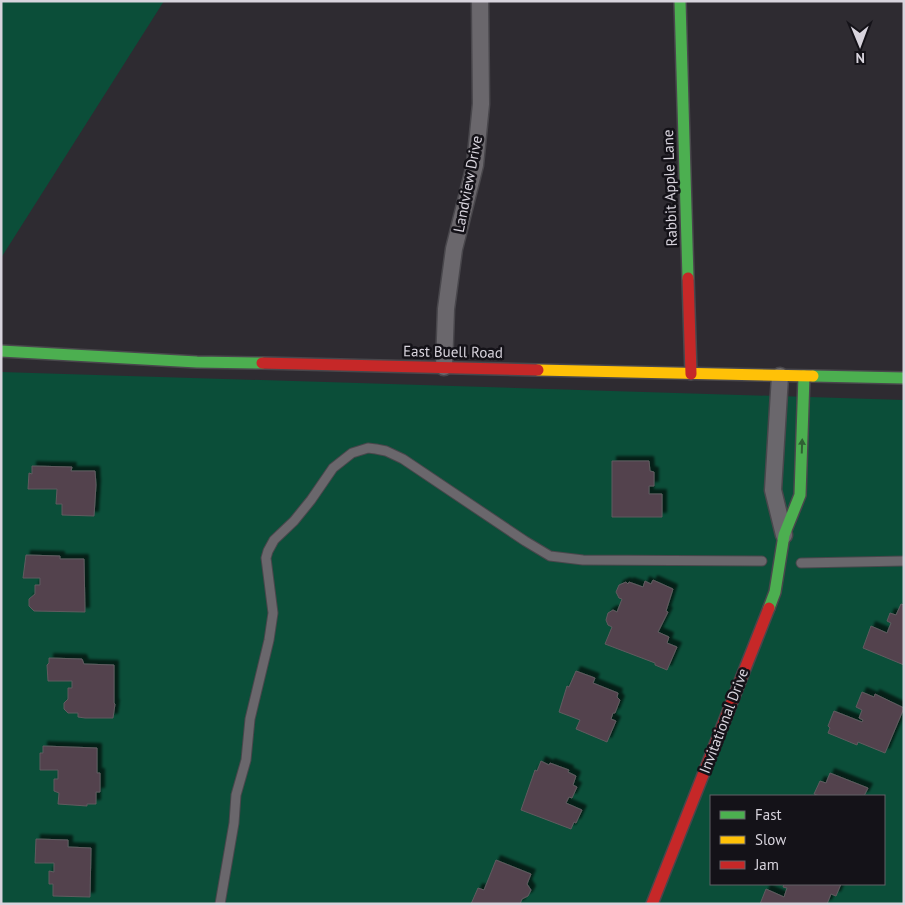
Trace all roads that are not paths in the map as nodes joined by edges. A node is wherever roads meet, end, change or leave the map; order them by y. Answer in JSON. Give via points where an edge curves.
{"nodes":[{"id":1,"x":480,"y":1,"type":"edge"},
{"id":2,"x":680,"y":1,"type":"edge"},
{"id":3,"x":1,"y":351,"type":"edge"},
{"id":4,"x":444,"y":367,"type":"junction"},
{"id":5,"x":691,"y":374,"type":"junction"},
{"id":6,"x":780,"y":376,"type":"junction"},
{"id":7,"x":804,"y":376,"type":"junction"},
{"id":8,"x":904,"y":378,"type":"edge"},
{"id":9,"x":784,"y":536,"type":"junction"},
{"id":10,"x":762,"y":561,"type":"dead end"},
{"id":11,"x":904,"y":561,"type":"edge"},
{"id":12,"x":801,"y":563,"type":"dead end"},
{"id":13,"x":220,"y":904,"type":"edge"},
{"id":14,"x":652,"y":904,"type":"edge"}],
"edges":[{"from":1,"to":4,"type":"street","name":"Landview Drive","via":[[481,104],[475,165],[454,249],[446,309]]},
{"from":2,"to":5,"type":"street","name":"Rabbit Apple Lane"},
{"from":3,"to":4,"type":"street","name":"East Buell Road","via":[[197,362]]},
{"from":4,"to":5,"type":"street","name":"East Buell Road"},
{"from":5,"to":6,"type":"street","name":"East Buell Road"},
{"from":6,"to":7,"type":"street","name":"East Buell Road"},
{"from":6,"to":9,"type":"street","name":"Invitational Drive","via":[[773,490]]},
{"from":7,"to":8,"type":"street","name":"East Buell Road"},
{"from":9,"to":7,"type":"street","name":"Invitational Drive","one_way":true,"via":[[800,495]]},
{"from":9,"to":14,"type":"street","name":"Invitational Drive","via":[[774,592]]},
{"from":10,"to":13,"type":"lane","via":[[583,560],[550,556],[403,459],[386,451],[368,448],[352,453],[333,468],[294,521],[274,540],[266,558],[273,612],[250,719],[246,760],[236,795]]},
{"from":11,"to":12,"type":"lane"}]}
